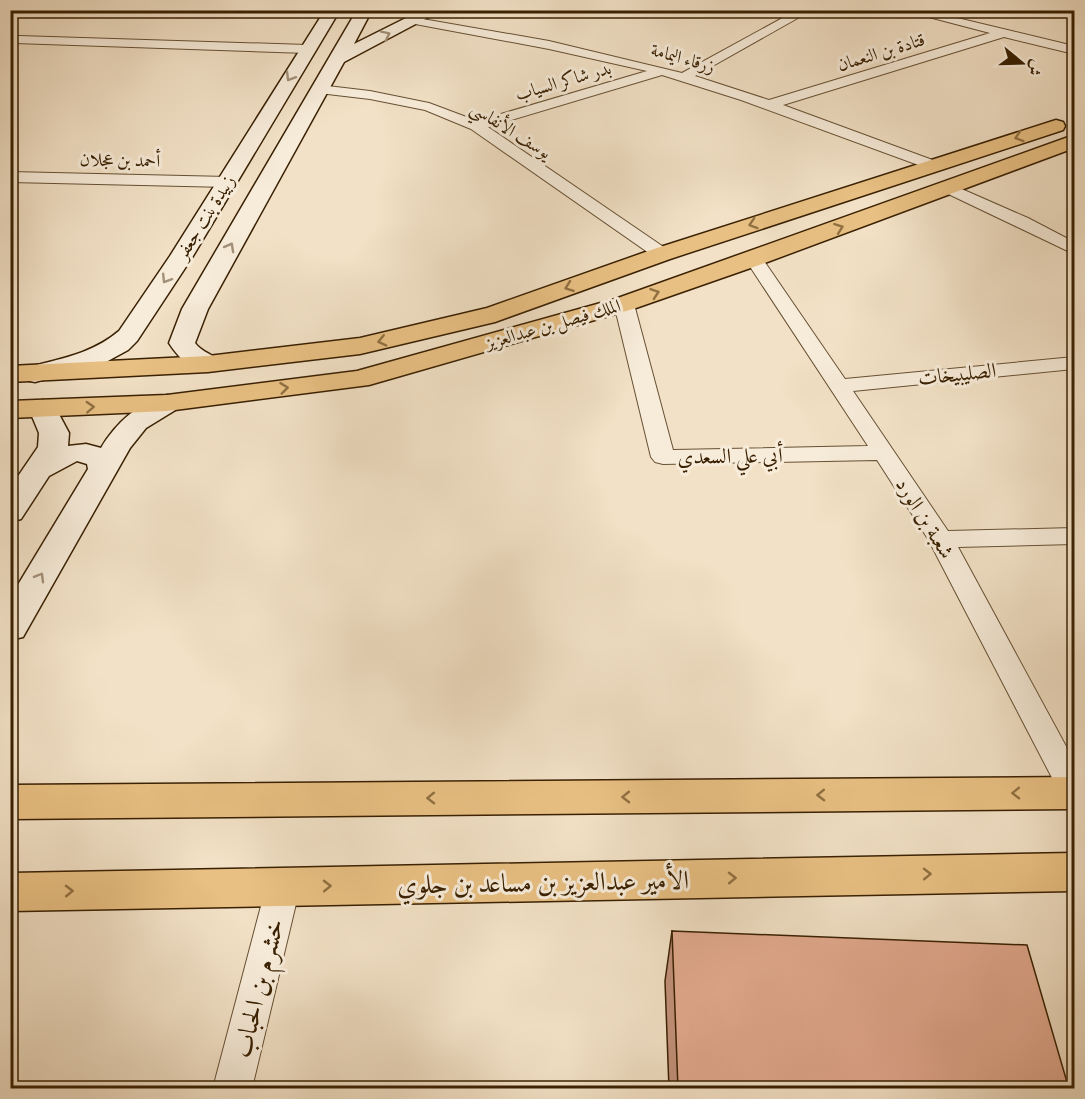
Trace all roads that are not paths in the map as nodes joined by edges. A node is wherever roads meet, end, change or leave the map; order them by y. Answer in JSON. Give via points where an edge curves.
{"nodes":[{"id":1,"x":14,"y":10,"type":"edge"},
{"id":2,"x":333,"y":10,"type":"edge"},
{"id":3,"x":435,"y":10,"type":"edge"},
{"id":4,"x":807,"y":10,"type":"edge"},
{"id":5,"x":907,"y":10,"type":"edge"},
{"id":6,"x":10,"y":15,"type":"edge"},
{"id":7,"x":372,"y":15,"type":"edge"},
{"id":8,"x":415,"y":20,"type":"junction"},
{"id":9,"x":1004,"y":33,"type":"junction"},
{"id":10,"x":19,"y":39,"type":"dead end"},
{"id":11,"x":306,"y":49,"type":"junction"},
{"id":12,"x":1074,"y":50,"type":"edge"},
{"id":13,"x":337,"y":59,"type":"junction"},
{"id":14,"x":661,"y":71,"type":"junction"},
{"id":15,"x":684,"y":77,"type":"junction"},
{"id":16,"x":319,"y":89,"type":"junction"},
{"id":17,"x":768,"y":105,"type":"junction"},
{"id":18,"x":1074,"y":120,"type":"edge"},
{"id":19,"x":476,"y":126,"type":"junction"},
{"id":20,"x":1074,"y":141,"type":"edge"},
{"id":21,"x":932,"y":165,"type":"junction"},
{"id":22,"x":10,"y":177,"type":"edge"},
{"id":23,"x":228,"y":182,"type":"junction"},
{"id":24,"x":948,"y":188,"type":"junction"},
{"id":25,"x":1074,"y":249,"type":"edge"},
{"id":26,"x":662,"y":254,"type":"junction"},
{"id":27,"x":754,"y":259,"type":"junction"},
{"id":28,"x":624,"y":304,"type":"junction"},
{"id":29,"x":195,"y":309,"type":"junction"},
{"id":30,"x":144,"y":314,"type":"junction"},
{"id":31,"x":1074,"y":363,"type":"edge"},
{"id":32,"x":208,"y":364,"type":"junction"},
{"id":33,"x":10,"y":374,"type":"edge"},
{"id":34,"x":35,"y":374,"type":"junction"},
{"id":35,"x":839,"y":386,"type":"junction"},
{"id":36,"x":167,"y":403,"type":"junction"},
{"id":37,"x":42,"y":409,"type":"junction"},
{"id":38,"x":10,"y":410,"type":"edge"},
{"id":39,"x":884,"y":453,"type":"junction"},
{"id":40,"x":38,"y":470,"type":"junction"},
{"id":41,"x":103,"y":470,"type":"junction"},
{"id":42,"x":10,"y":512,"type":"edge"},
{"id":43,"x":1074,"y":536,"type":"edge"},
{"id":44,"x":941,"y":539,"type":"junction"},
{"id":45,"x":10,"y":628,"type":"edge"},
{"id":46,"x":1074,"y":791,"type":"edge"},
{"id":47,"x":10,"y":802,"type":"edge"},
{"id":48,"x":1074,"y":872,"type":"edge"},
{"id":49,"x":283,"y":887,"type":"junction"},
{"id":50,"x":10,"y":892,"type":"edge"},
{"id":51,"x":232,"y":1089,"type":"edge"}],
"edges":[{"from":1,"to":6,"type":"street"},
{"from":2,"to":11,"type":"street","name":"زبيدة بنت جعفر"},
{"from":3,"to":8,"type":"street"},
{"from":4,"to":15,"type":"street"},
{"from":5,"to":9,"type":"street"},
{"from":7,"to":13,"type":"street","name":"زبيدة بنت جعفر","via":[[352,33]]},
{"from":13,"to":8,"type":"street","one_way":true},
{"from":8,"to":14,"type":"street","name":"زرقاء اليمامة","via":[[526,38]]},
{"from":9,"to":12,"type":"street"},
{"from":9,"to":17,"type":"street","name":"قتادة بن النعمان"},
{"from":10,"to":11,"type":"street"},
{"from":11,"to":23,"type":"street","name":"زبيدة بنت جعفر","one_way":true},
{"from":13,"to":16,"type":"street","name":"زبيدة بنت جعفر"},
{"from":14,"to":15,"type":"street","name":"زرقاء اليمامة"},
{"from":14,"to":19,"type":"street","name":"بدر شاكر السياب"},
{"from":15,"to":17,"type":"street","name":"زرقاء اليمامة"},
{"from":16,"to":19,"type":"street","name":"يوسف الأنفاسي","via":[[429,108]]},
{"from":29,"to":16,"type":"street","name":"زبيدة بنت جعفر","one_way":true},
{"from":17,"to":21,"type":"street","name":"زرقاء اليمامة"},
{"from":18,"to":21,"type":"main road","name":"الملك فيصل بن عبدالعزيز","one_way":true},
{"from":19,"to":26,"type":"street","name":"يوسف الأنفاسي"},
{"from":20,"to":24,"type":"main road","name":"الملك فيصل بن عبدالعزيز"},
{"from":21,"to":26,"type":"main road","name":"الملك فيصل بن عبدالعزيز","one_way":true},
{"from":22,"to":23,"type":"street","name":"أحمد بن عجلان"},
{"from":23,"to":30,"type":"street","name":"زبيدة بنت جعفر","one_way":true},
{"from":24,"to":25,"type":"street"},
{"from":27,"to":24,"type":"main road","name":"الملك فيصل بن عبدالعزيز","one_way":true},
{"from":26,"to":32,"type":"main road","name":"الملك فيصل بن عبدالعزيز","one_way":true,"via":[[495,314],[360,346]]},
{"from":28,"to":27,"type":"main road","name":"الملك فيصل بن عبدالعزيز","one_way":true},
{"from":27,"to":35,"type":"street","name":"شعبة بن الورد"},
{"from":36,"to":28,"type":"main road","name":"الملك فيصل بن عبدالعزيز","one_way":true,"via":[[359,379]]},
{"from":28,"to":39,"type":"street","name":"أبي علي السعدي","via":[[663,457]]},
{"from":29,"to":30,"type":"street","via":[[180,320],[165,324],[146,320]]},
{"from":29,"to":32,"type":"street","name":"زبيدة بنت جعفر","via":[[182,343],[190,355]]},
{"from":30,"to":34,"type":"street","name":"زبيدة بنت جعفر","via":[[120,345]]},
{"from":31,"to":35,"type":"street","name":"الصليبيخات"},
{"from":32,"to":34,"type":"main road","name":"الملك فيصل بن عبدالعزيز"},
{"from":33,"to":34,"type":"main road","name":"الملك فيصل بن عبدالعزيز"},
{"from":35,"to":39,"type":"street","name":"شعبة بن الورد"},
{"from":37,"to":36,"type":"main road","name":"الملك فيصل بن عبدالعزيز","one_way":true},
{"from":36,"to":41,"type":"street","via":[[136,422]]},
{"from":37,"to":38,"type":"main road","name":"الملك فيصل بن عبدالعزيز"},
{"from":37,"to":40,"type":"street","via":[[54,433],[53,447]]},
{"from":39,"to":44,"type":"street","name":"شعبة بن الورد"},
{"from":40,"to":41,"type":"street","via":[[55,458],[83,452],[102,460]]},
{"from":40,"to":42,"type":"street"},
{"from":45,"to":41,"type":"street","one_way":true},
{"from":43,"to":44,"type":"street"},
{"from":44,"to":46,"type":"street","name":"شعبة بن الورد"},
{"from":46,"to":47,"type":"main road","one_way":true},
{"from":49,"to":48,"type":"main road","name":"الأمير عبدالعزيز بن مساعد بن جلوي","one_way":true},
{"from":50,"to":49,"type":"main road","name":"الأمير عبدالعزيز بن مساعد بن جلوي","one_way":true},
{"from":49,"to":51,"type":"street","name":"خشرم بن الحباب"}]}
